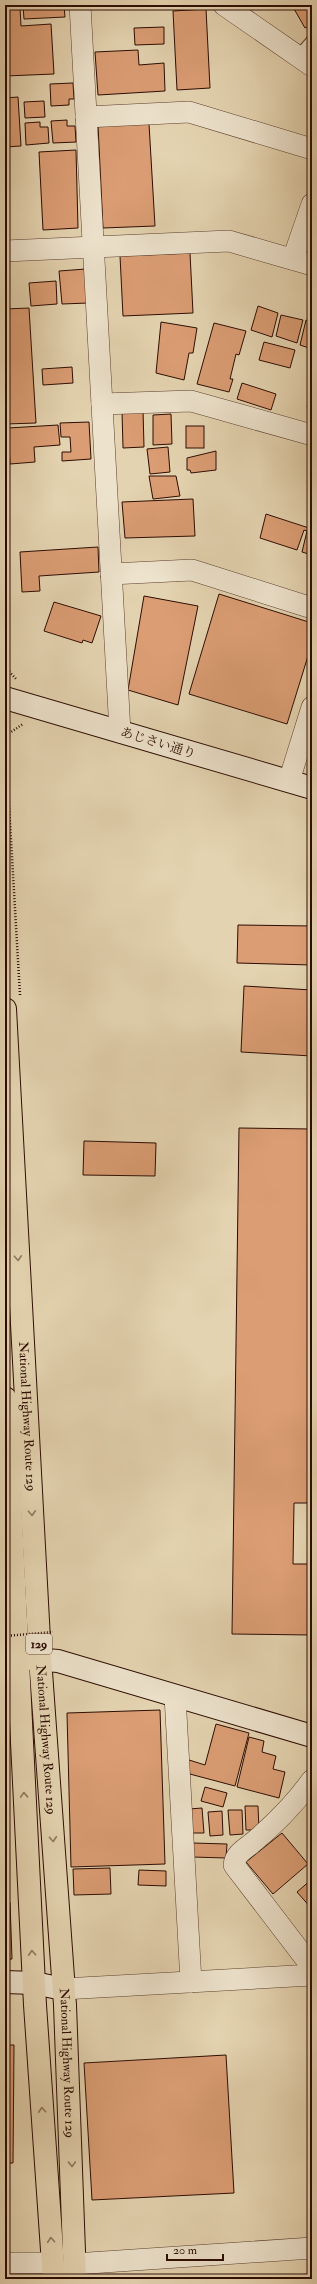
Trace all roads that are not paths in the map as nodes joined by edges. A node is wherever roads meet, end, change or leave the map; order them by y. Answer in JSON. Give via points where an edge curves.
{"nodes":[{"id":1,"x":80,"y":5,"type":"edge"},
{"id":2,"x":88,"y":5,"type":"edge"},
{"id":3,"x":224,"y":5,"type":"edge"},
{"id":4,"x":312,"y":40,"type":"edge"},
{"id":5,"x":305,"y":61,"type":"edge"},
{"id":6,"x":86,"y":117,"type":"junction"},
{"id":7,"x":312,"y":148,"type":"edge"},
{"id":8,"x":312,"y":204,"type":"edge"},
{"id":9,"x":93,"y":247,"type":"junction"},
{"id":10,"x":5,"y":250,"type":"edge"},
{"id":11,"x":303,"y":262,"type":"edge"},
{"id":12,"x":102,"y":404,"type":"junction"},
{"id":13,"x":312,"y":435,"type":"edge"},
{"id":14,"x":111,"y":574,"type":"junction"},
{"id":15,"x":312,"y":608,"type":"edge"},
{"id":16,"x":5,"y":698,"type":"edge"},
{"id":17,"x":312,"y":708,"type":"edge"},
{"id":18,"x":120,"y":732,"type":"junction"},
{"id":19,"x":289,"y":782,"type":"junction"},
{"id":20,"x":312,"y":788,"type":"edge"},
{"id":21,"x":5,"y":1009,"type":"edge"},
{"id":22,"x":5,"y":1398,"type":"edge"},
{"id":23,"x":29,"y":1658,"type":"junction"},
{"id":24,"x":175,"y":1696,"type":"junction"},
{"id":25,"x":312,"y":1736,"type":"edge"},
{"id":26,"x":312,"y":1780,"type":"edge"},
{"id":27,"x":312,"y":1968,"type":"edge"},
{"id":28,"x":312,"y":1975,"type":"edge"},
{"id":29,"x":5,"y":1982,"type":"edge"},
{"id":30,"x":191,"y":1982,"type":"junction"},
{"id":31,"x":34,"y":1983,"type":"junction"},
{"id":32,"x":63,"y":1989,"type":"junction"},
{"id":33,"x":312,"y":2248,"type":"edge"},
{"id":34,"x":5,"y":2263,"type":"edge"},
{"id":35,"x":53,"y":2271,"type":"edge"},
{"id":36,"x":75,"y":2271,"type":"edge"}],
"edges":[{"from":1,"to":2,"type":"street"},
{"from":1,"to":6,"type":"street"},
{"from":3,"to":5,"type":"street"},
{"from":4,"to":5,"type":"lane"},
{"from":6,"to":7,"type":"street","via":[[189,112]]},
{"from":6,"to":9,"type":"street"},
{"from":8,"to":11,"type":"street"},
{"from":9,"to":10,"type":"street"},
{"from":9,"to":11,"type":"street","via":[[229,241]]},
{"from":9,"to":12,"type":"street"},
{"from":12,"to":13,"type":"street","via":[[191,400]]},
{"from":12,"to":14,"type":"street"},
{"from":14,"to":15,"type":"street","via":[[192,570]]},
{"from":14,"to":18,"type":"street"},
{"from":16,"to":18,"type":"street","name":"あじさい通り"},
{"from":17,"to":19,"type":"street"},
{"from":18,"to":19,"type":"street","name":"あじさい通り"},
{"from":19,"to":20,"type":"street","name":"あじさい通り"},
{"from":21,"to":23,"type":"highway","name":"National Highway Route 129","number":"129","one_way":true},
{"from":22,"to":23,"type":"highway","name":"National Highway Route 129","number":"129"},
{"from":23,"to":24,"type":"street","via":[[58,1661]]},
{"from":31,"to":23,"type":"highway","name":"National Highway Route 129","number":"129","one_way":true},
{"from":23,"to":32,"type":"highway","name":"National Highway Route 129","number":"129","one_way":true},
{"from":24,"to":25,"type":"street"},
{"from":24,"to":30,"type":"street"},
{"from":26,"to":27,"type":"street","via":[[299,1799],[276,1823],[238,1854],[234,1865]]},
{"from":28,"to":30,"type":"street"},
{"from":29,"to":31,"type":"street"},
{"from":30,"to":32,"type":"street"},
{"from":31,"to":32,"type":"street"},
{"from":35,"to":31,"type":"highway","name":"National Highway Route 129","number":"129","one_way":true},
{"from":32,"to":36,"type":"highway","name":"National Highway Route 129","number":"129","one_way":true},
{"from":33,"to":36,"type":"street"},
{"from":34,"to":35,"type":"street"}]}
